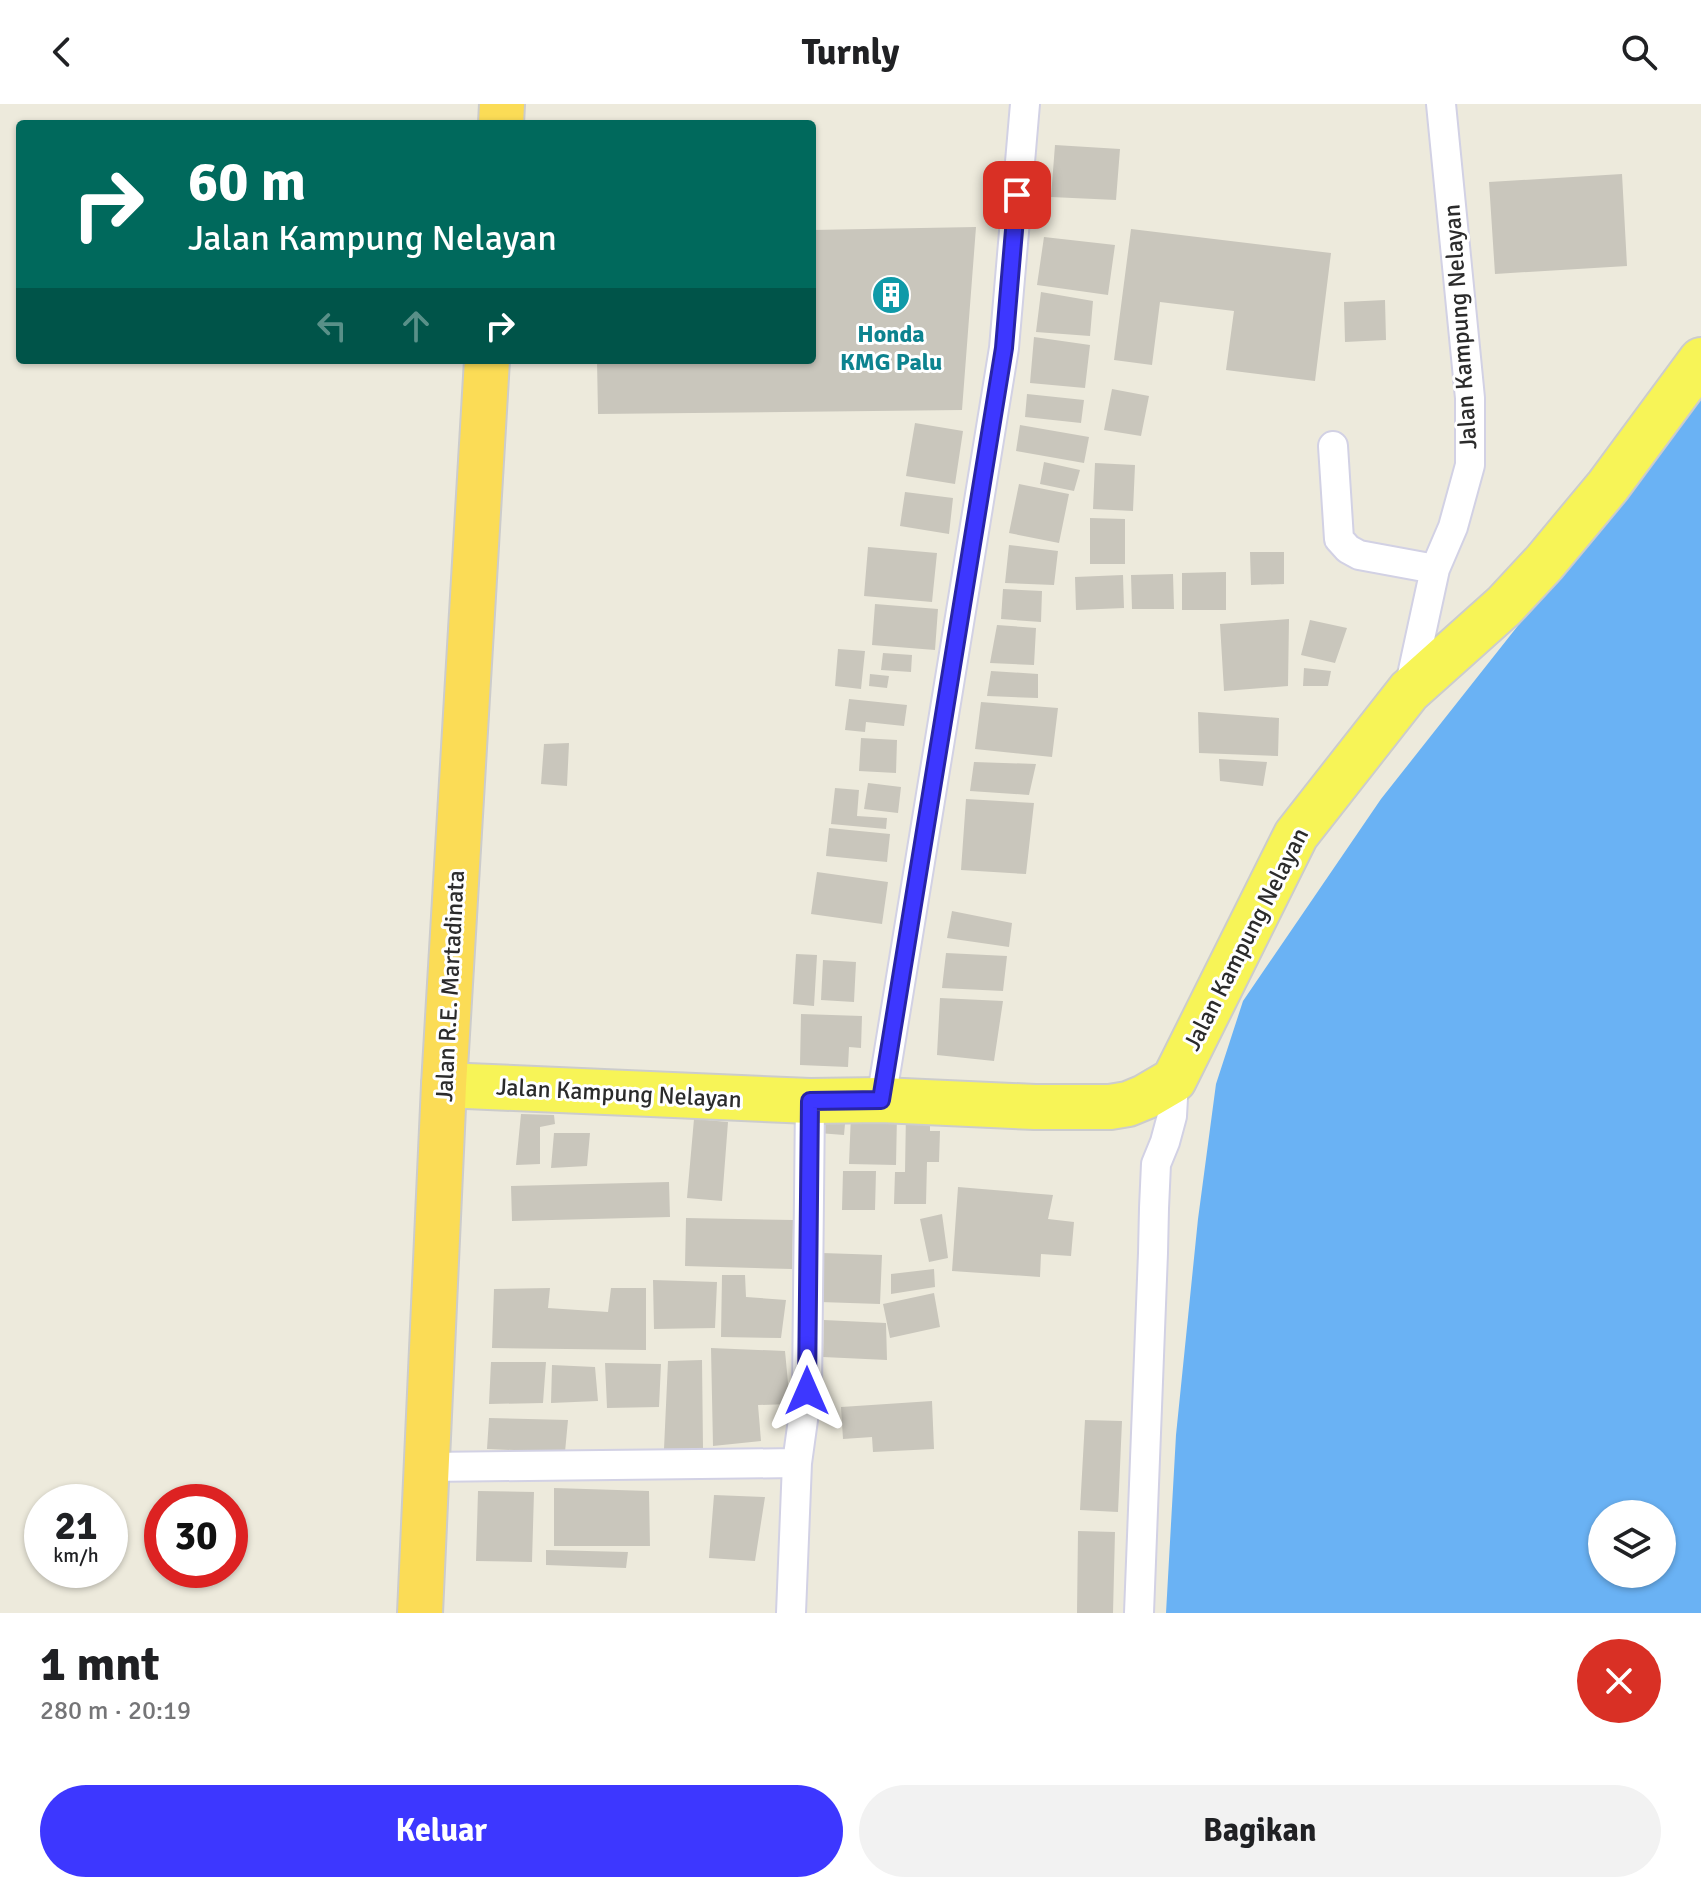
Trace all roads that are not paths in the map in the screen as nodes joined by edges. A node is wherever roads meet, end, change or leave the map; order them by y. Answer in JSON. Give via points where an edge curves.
{"nodes":[{"id":1,"x":1025,"y":104,"type":"edge"},
{"id":2,"x":1441,"y":104,"type":"edge"},
{"id":3,"x":1701,"y":360,"type":"edge"},
{"id":4,"x":487,"y":364,"type":"edge"},
{"id":5,"x":1333,"y":446,"type":"dead end"},
{"id":6,"x":1435,"y":569,"type":"junction"},
{"id":7,"x":1409,"y":691,"type":"junction"},
{"id":8,"x":1174,"y":1080,"type":"junction"},
{"id":9,"x":444,"y":1085,"type":"junction"},
{"id":10,"x":881,"y":1100,"type":"junction"},
{"id":11,"x":810,"y":1101,"type":"junction"},
{"id":12,"x":797,"y":1463,"type":"junction"},
{"id":13,"x":427,"y":1467,"type":"junction"},
{"id":14,"x":420,"y":1613,"type":"edge"},
{"id":15,"x":791,"y":1613,"type":"edge"},
{"id":16,"x":1139,"y":1613,"type":"edge"}],
"edges":[{"from":1,"to":10,"type":"street","via":[[1004,348]]},
{"from":2,"to":6,"type":"street","name":"Jalan Kampung Nelayan","via":[[1470,398],[1470,465]]},
{"from":3,"to":7,"type":"main road","via":[[1544,563]]},
{"from":4,"to":9,"type":"highway","name":"Jalan R.E. Martadinata"},
{"from":5,"to":6,"type":"street","via":[[1339,539],[1359,555]]},
{"from":6,"to":7,"type":"street","name":"Jalan Kampung Nelayan"},
{"from":7,"to":8,"type":"main road","name":"Jalan Kampung Nelayan","via":[[1296,835]]},
{"from":8,"to":10,"type":"main road","name":"Jalan Kampung Nelayan","via":[[1145,1097],[1110,1107]]},
{"from":8,"to":16,"type":"street","via":[[1172,1116],[1156,1164],[1154,1193]]},
{"from":9,"to":11,"type":"main road","name":"Jalan Kampung Nelayan"},
{"from":9,"to":13,"type":"highway","name":"Jalan R.E. Martadinata"},
{"from":10,"to":11,"type":"main road","name":"Jalan Kampung Nelayan"},
{"from":11,"to":12,"type":"street","via":[[807,1391]]},
{"from":12,"to":13,"type":"street"},
{"from":12,"to":15,"type":"street"},
{"from":13,"to":14,"type":"highway","name":"Jalan R.E. Martadinata"}]}
